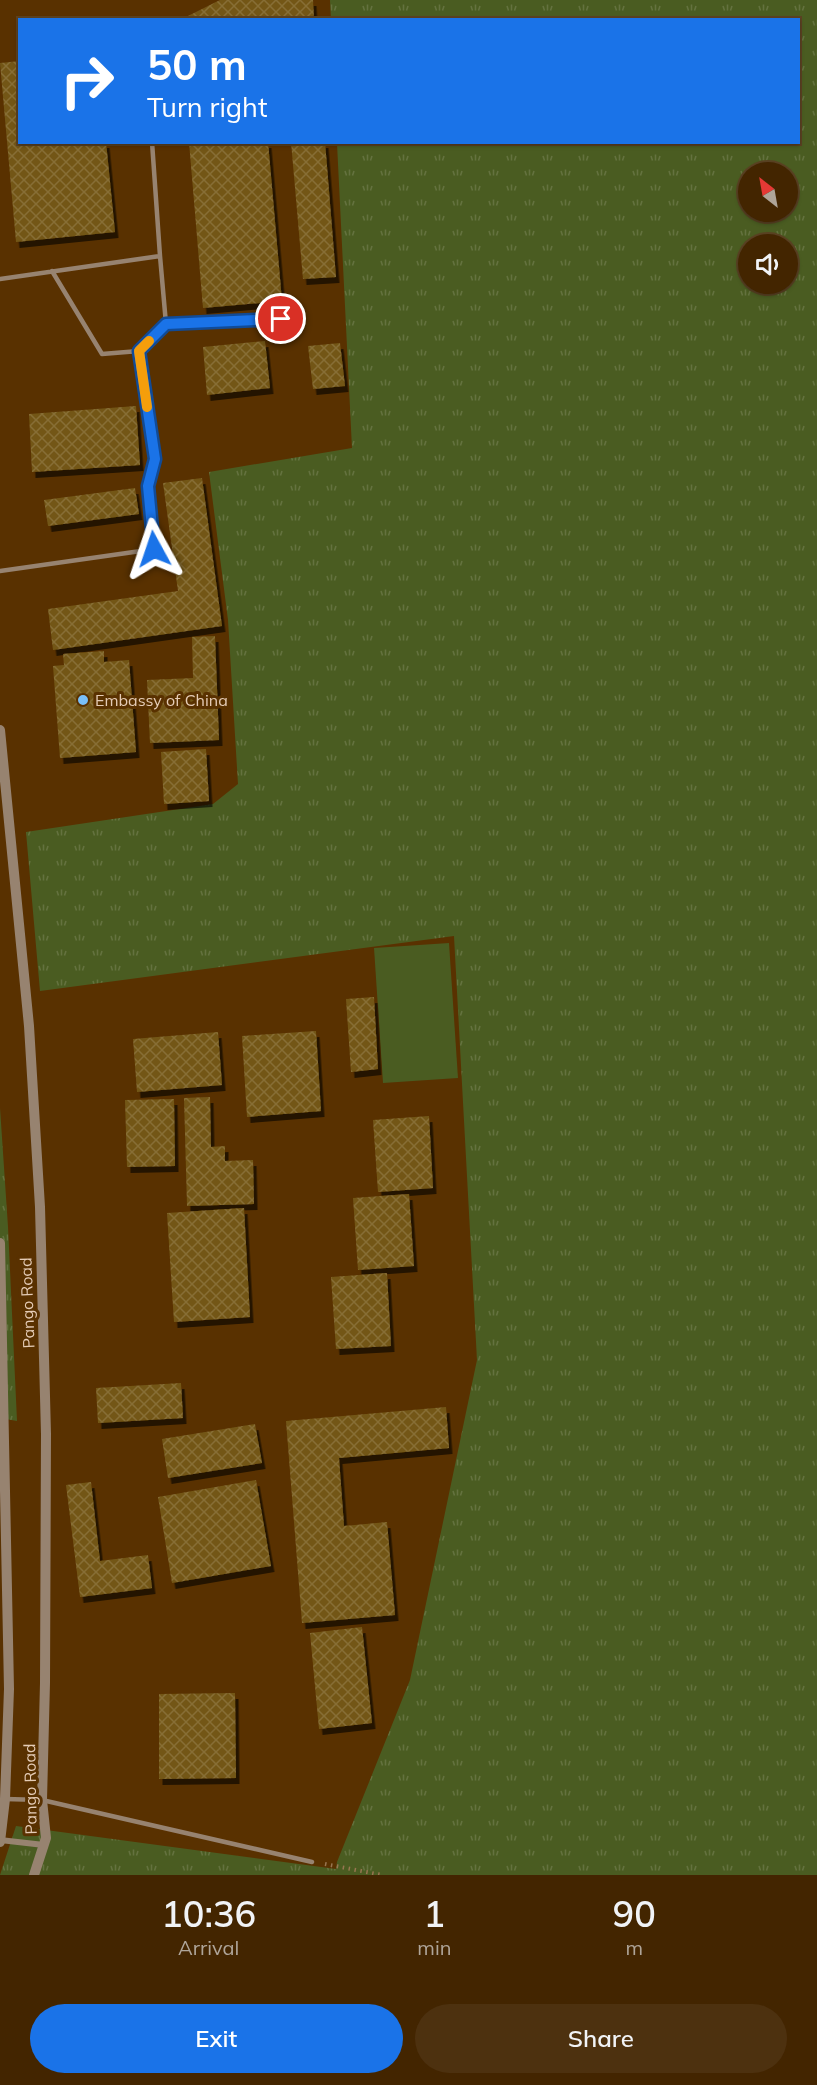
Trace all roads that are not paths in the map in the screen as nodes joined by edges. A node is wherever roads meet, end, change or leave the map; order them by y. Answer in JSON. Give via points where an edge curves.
{"nodes":[{"id":1,"x":152,"y":144,"type":"edge"},
{"id":2,"x":160,"y":256,"type":"junction"},
{"id":3,"x":52,"y":271,"type":"junction"},
{"id":4,"x":0,"y":279,"type":"edge"},
{"id":5,"x":281,"y":319,"type":"dead end"},
{"id":6,"x":166,"y":324,"type":"junction"},
{"id":7,"x":139,"y":351,"type":"junction"},
{"id":8,"x":0,"y":571,"type":"edge"},
{"id":9,"x":0,"y":730,"type":"edge"},
{"id":10,"x":0,"y":1243,"type":"edge"},
{"id":11,"x":4,"y":1592,"type":"edge"},
{"id":12,"x":5,"y":1799,"type":"junction"},
{"id":13,"x":42,"y":1800,"type":"junction"},
{"id":14,"x":0,"y":1840,"type":"edge"},
{"id":15,"x":44,"y":1845,"type":"junction"},
{"id":16,"x":312,"y":1862,"type":"road end"},
{"id":17,"x":34,"y":1875,"type":"edge"}],
"edges":[{"from":1,"to":2,"type":"lane"},
{"from":2,"to":3,"type":"lane"},
{"from":2,"to":6,"type":"lane"},
{"from":3,"to":4,"type":"lane"},
{"from":3,"to":7,"type":"lane","via":[[102,354]]},
{"from":5,"to":6,"type":"lane"},
{"from":6,"to":7,"type":"lane"},
{"from":7,"to":8,"type":"lane","via":[[155,459],[148,486],[154,549]]},
{"from":9,"to":13,"type":"street","name":"Pango Road","via":[[29,1026],[39,1207],[46,1434]]},
{"from":10,"to":11,"type":"street","name":"Pango Road"},
{"from":11,"to":12,"type":"street","name":"Pango Road","via":[[9,1689]]},
{"from":12,"to":13,"type":"lane"},
{"from":12,"to":14,"type":"street","name":"Pango Road"},
{"from":13,"to":15,"type":"street","name":"Pango Road"},
{"from":13,"to":16,"type":"lane"},
{"from":14,"to":15,"type":"street"},
{"from":15,"to":17,"type":"street","name":"Pango Road"}]}
